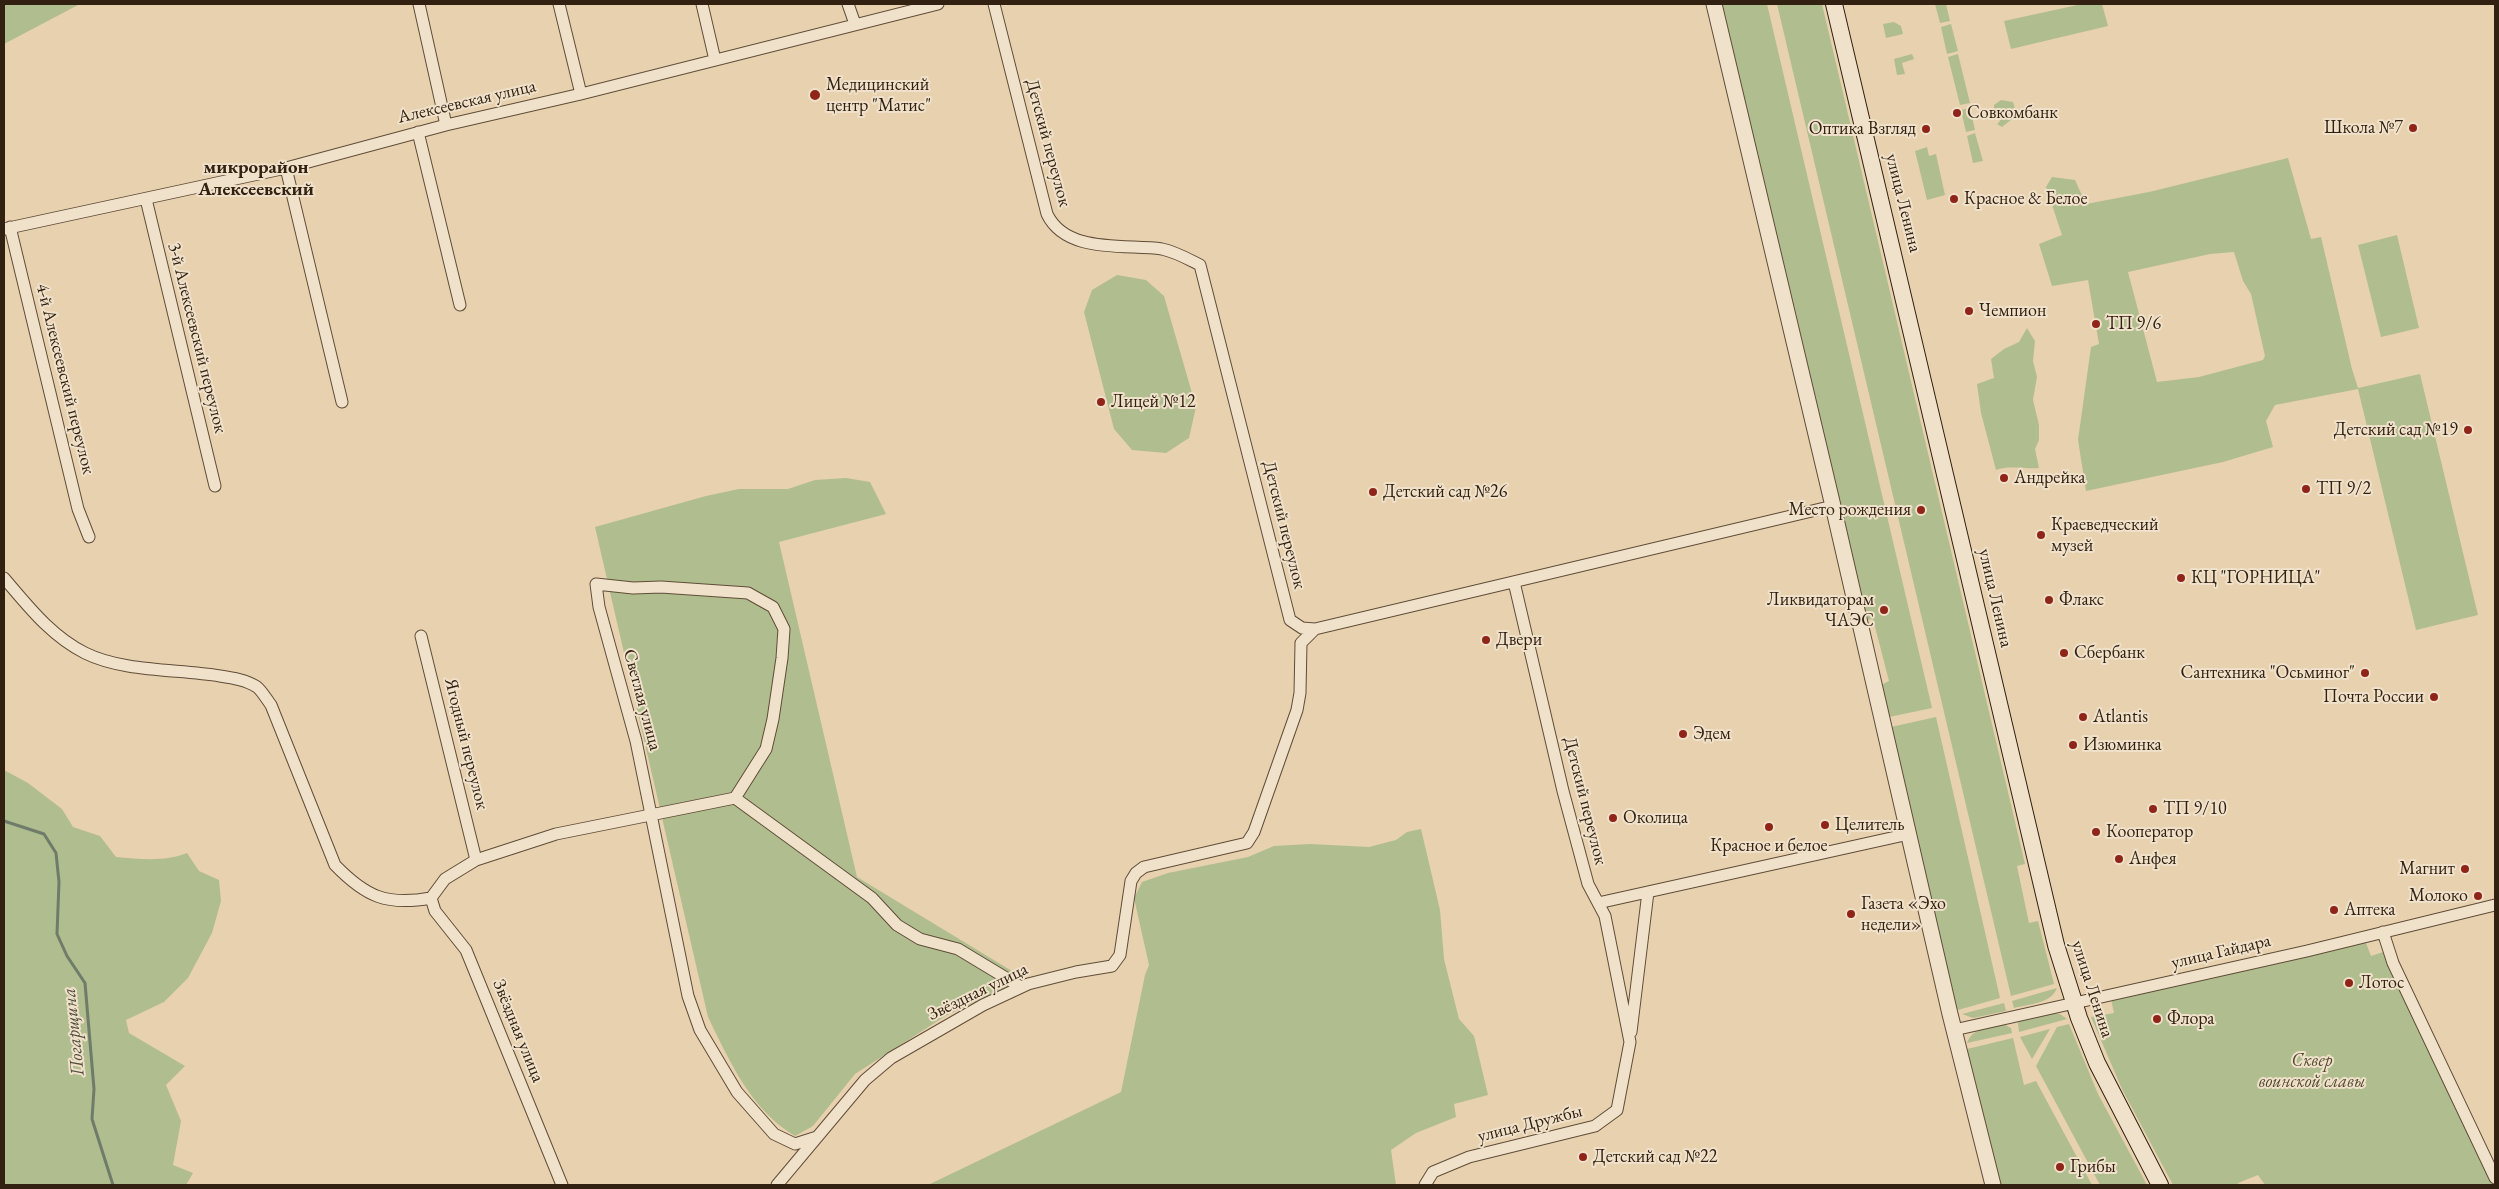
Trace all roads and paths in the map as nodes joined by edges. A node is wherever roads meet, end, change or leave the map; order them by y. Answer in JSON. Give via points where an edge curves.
{"nodes":[{"id":1,"x":420,"y":4,"type":"edge"},
{"id":2,"x":559,"y":4,"type":"edge"},
{"id":3,"x":702,"y":4,"type":"edge"},
{"id":4,"x":848,"y":4,"type":"edge"},
{"id":5,"x":938,"y":4,"type":"edge"},
{"id":6,"x":994,"y":4,"type":"edge"},
{"id":7,"x":1714,"y":4,"type":"edge"},
{"id":8,"x":1834,"y":4,"type":"edge"},
{"id":9,"x":855,"y":24,"type":"junction"},
{"id":10,"x":715,"y":60,"type":"junction"},
{"id":11,"x":581,"y":94,"type":"junction"},
{"id":12,"x":446,"y":124,"type":"junction"},
{"id":13,"x":418,"y":132,"type":"junction"},
{"id":14,"x":286,"y":168,"type":"junction"},
{"id":15,"x":146,"y":198,"type":"junction"},
{"id":16,"x":7,"y":228,"type":"edge"},
{"id":17,"x":460,"y":305,"type":"dead end"},
{"id":18,"x":342,"y":402,"type":"dead end"},
{"id":19,"x":215,"y":486,"type":"dead end"},
{"id":20,"x":1833,"y":506,"type":"junction"},
{"id":21,"x":89,"y":537,"type":"dead end"},
{"id":22,"x":4,"y":578,"type":"edge"},
{"id":23,"x":1514,"y":582,"type":"junction"},
{"id":24,"x":1315,"y":629,"type":"junction"},
{"id":25,"x":421,"y":636,"type":"dead end"},
{"id":26,"x":735,"y":798,"type":"junction"},
{"id":27,"x":651,"y":815,"type":"junction"},
{"id":28,"x":1909,"y":834,"type":"junction"},
{"id":29,"x":476,"y":860,"type":"junction"},
{"id":30,"x":1648,"y":892,"type":"junction"},
{"id":31,"x":431,"y":898,"type":"junction"},
{"id":32,"x":1598,"y":903,"type":"junction"},
{"id":33,"x":2495,"y":905,"type":"edge"},
{"id":34,"x":2383,"y":932,"type":"junction"},
{"id":35,"x":1021,"y":987,"type":"junction"},
{"id":36,"x":2074,"y":1002,"type":"junction"},
{"id":37,"x":1954,"y":1030,"type":"junction"},
{"id":38,"x":1630,"y":1042,"type":"junction"},
{"id":39,"x":817,"y":1136,"type":"junction"},
{"id":40,"x":2495,"y":1178,"type":"edge"},
{"id":41,"x":562,"y":1185,"type":"edge"},
{"id":42,"x":778,"y":1185,"type":"edge"},
{"id":43,"x":1425,"y":1185,"type":"edge"},
{"id":44,"x":1993,"y":1185,"type":"edge"},
{"id":45,"x":2160,"y":1185,"type":"edge"}],
"edges":[{"from":1,"to":12,"type":"street"},
{"from":2,"to":11,"type":"street"},
{"from":3,"to":10,"type":"street"},
{"from":4,"to":9,"type":"street"},
{"from":5,"to":9,"type":"street","name":"Алексеевская улица"},
{"from":6,"to":24,"type":"street","name":"Детский переулок","via":[[1047,214],[1053,226],[1077,241],[1163,250],[1200,265],[1290,620],[1302,628]]},
{"from":7,"to":20,"type":"street"},
{"from":8,"to":36,"type":"main road","name":"улица Ленина","via":[[2044,897]]},
{"from":9,"to":10,"type":"street","name":"Алексеевская улица"},
{"from":10,"to":11,"type":"street","name":"Алексеевская улица"},
{"from":11,"to":12,"type":"street","name":"Алексеевская улица"},
{"from":12,"to":13,"type":"street","name":"Алексеевская улица"},
{"from":13,"to":14,"type":"street","name":"Алексеевская улица"},
{"from":13,"to":17,"type":"street"},
{"from":14,"to":15,"type":"street","name":"Алексеевская улица"},
{"from":14,"to":18,"type":"street"},
{"from":15,"to":16,"type":"street","name":"Алексеевская улица"},
{"from":15,"to":19,"type":"street","name":"3-й Алексеевский переулок"},
{"from":16,"to":21,"type":"street","name":"4-й Алексеевский переулок","via":[[78,509]]},
{"from":20,"to":23,"type":"street"},
{"from":20,"to":28,"type":"street"},
{"from":22,"to":31,"type":"street","via":[[41,621],[86,654],[122,664],[242,680],[258,688],[271,706],[335,866],[351,881],[385,900],[408,902]]},
{"from":23,"to":24,"type":"street"},
{"from":23,"to":32,"type":"street","name":"Детский переулок","via":[[1563,791],[1588,884]]},
{"from":24,"to":35,"type":"street","name":"Звёздная улица","via":[[1301,643],[1297,710],[1254,832],[1247,843],[1144,867],[1131,881],[1120,955],[1112,966]]},
{"from":25,"to":29,"type":"street","name":"Ягодный переулок"},
{"from":26,"to":27,"type":"street"},
{"from":26,"to":27,"type":"street","name":"Светлая улица","via":[[766,749],[774,719],[784,629],[773,607],[748,593],[596,584],[599,607],[636,741]]},
{"from":26,"to":35,"type":"street","via":[[872,898],[897,925],[920,940],[958,949]]},
{"from":27,"to":29,"type":"street","via":[[556,834]]},
{"from":27,"to":39,"type":"street","name":"Светлая улица","via":[[688,996],[700,1030],[736,1092],[774,1134],[796,1144]]},
{"from":28,"to":30,"type":"street"},
{"from":28,"to":37,"type":"street"},
{"from":29,"to":31,"type":"street","via":[[445,879]]},
{"from":30,"to":32,"type":"street"},
{"from":30,"to":38,"type":"street"},
{"from":31,"to":41,"type":"street","name":"Звёздная улица","via":[[435,911],[466,950]]},
{"from":32,"to":38,"type":"street","name":"улица Дружбы","via":[[1605,916]]},
{"from":33,"to":34,"type":"street","name":"улица Гайдара"},
{"from":34,"to":36,"type":"street","name":"улица Гайдара"},
{"from":34,"to":40,"type":"street","via":[[2393,963]]},
{"from":35,"to":39,"type":"street","name":"Звёздная улица","via":[[983,1005],[892,1058],[865,1080]]},
{"from":36,"to":37,"type":"street","name":"улица Гайдара"},
{"from":36,"to":45,"type":"main road","name":"улица Ленина","via":[[2108,1088]]},
{"from":37,"to":44,"type":"street"},
{"from":38,"to":43,"type":"street","name":"улица Дружбы","via":[[1617,1110],[1595,1126],[1469,1157],[1433,1172]]},
{"from":39,"to":42,"type":"street","name":"Звёздная улица"}]}
